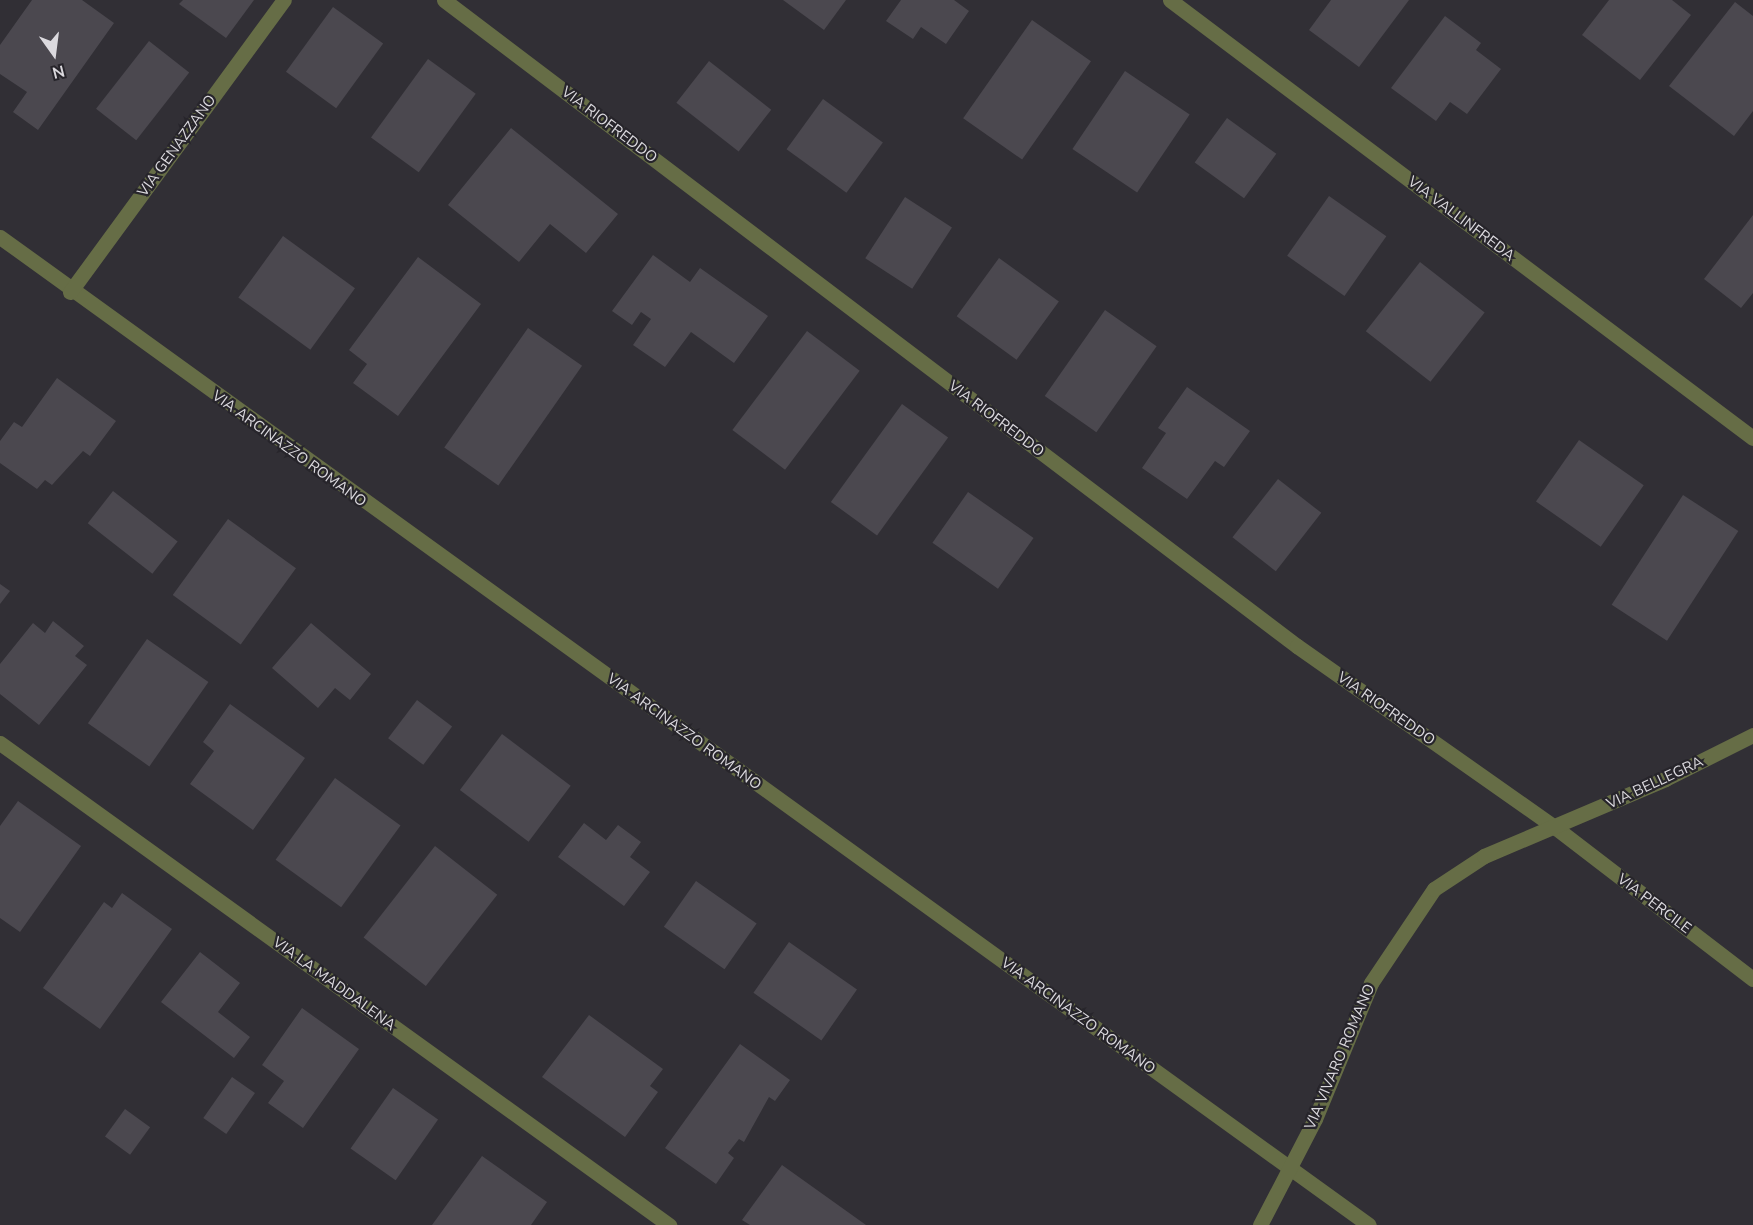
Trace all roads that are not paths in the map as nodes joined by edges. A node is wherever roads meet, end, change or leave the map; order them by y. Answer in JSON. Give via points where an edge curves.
{"nodes":[{"id":1,"x":284,"y":0,"type":"edge"},
{"id":2,"x":444,"y":0,"type":"edge"},
{"id":3,"x":1170,"y":0,"type":"edge"},
{"id":4,"x":0,"y":237,"type":"edge"},
{"id":5,"x":70,"y":292,"type":"junction"},
{"id":6,"x":1753,"y":438,"type":"edge"},
{"id":7,"x":1753,"y":735,"type":"edge"},
{"id":8,"x":0,"y":743,"type":"edge"},
{"id":9,"x":1556,"y":828,"type":"junction"},
{"id":10,"x":1753,"y":979,"type":"edge"},
{"id":11,"x":1291,"y":1168,"type":"junction"},
{"id":12,"x":669,"y":1225,"type":"edge"},
{"id":13,"x":1260,"y":1225,"type":"edge"},
{"id":14,"x":1369,"y":1225,"type":"edge"}],
"edges":[{"from":1,"to":5,"type":"street","name":"VIA GENAZZANO"},
{"from":2,"to":9,"type":"street","name":"VIA RIOFREDDO","via":[[1289,641]]},
{"from":3,"to":6,"type":"street","name":"VIA VALLINFREDA"},
{"from":4,"to":5,"type":"street","name":"VIA ARCINAZZO ROMANO"},
{"from":5,"to":11,"type":"street","name":"VIA ARCINAZZO ROMANO"},
{"from":7,"to":9,"type":"street","name":"VIA BELLEGRA"},
{"from":8,"to":12,"type":"street","name":"VIA LA MADDALENA"},
{"from":9,"to":10,"type":"street","name":"VIA PERCILE"},
{"from":9,"to":11,"type":"street","name":"VIA VIVARO ROMANO","via":[[1470,864],[1420,905],[1362,1001]]},
{"from":11,"to":13,"type":"street","name":"VIA VIVARO ROMANO"},
{"from":11,"to":14,"type":"street","name":"VIA ARCINAZZO ROMANO"}]}
